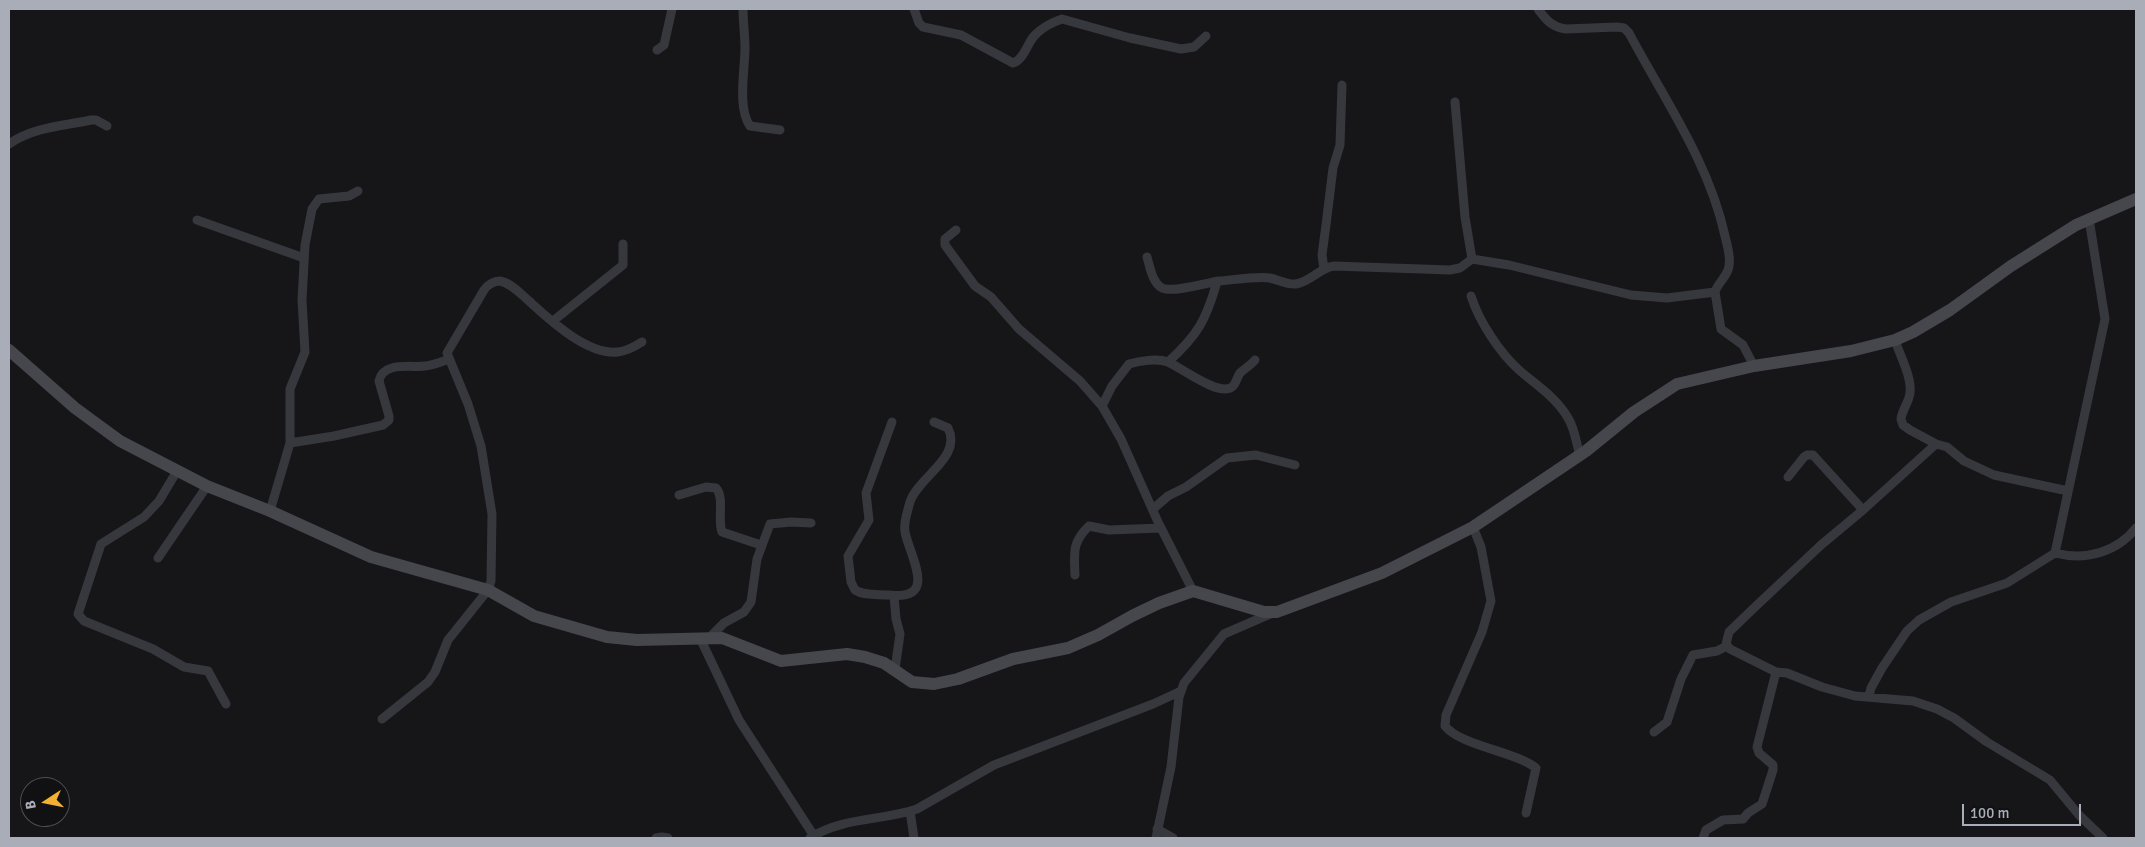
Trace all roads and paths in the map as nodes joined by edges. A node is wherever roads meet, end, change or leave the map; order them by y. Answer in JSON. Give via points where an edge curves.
{"nodes":[{"id":1,"x":672,"y":9,"type":"edge"},
{"id":2,"x":743,"y":9,"type":"edge"},
{"id":3,"x":914,"y":9,"type":"edge"},
{"id":4,"x":1538,"y":9,"type":"edge"},
{"id":5,"x":1206,"y":36,"type":"dead end"},
{"id":6,"x":657,"y":50,"type":"dead end"},
{"id":7,"x":1342,"y":85,"type":"dead end"},
{"id":8,"x":1455,"y":102,"type":"dead end"},
{"id":9,"x":108,"y":126,"type":"dead end"},
{"id":10,"x":780,"y":130,"type":"dead end"},
{"id":11,"x":9,"y":144,"type":"edge"},
{"id":12,"x":358,"y":191,"type":"dead end"},
{"id":13,"x":2136,"y":199,"type":"edge"},
{"id":14,"x":2089,"y":219,"type":"junction"},
{"id":15,"x":197,"y":220,"type":"dead end"},
{"id":16,"x":956,"y":230,"type":"dead end"},
{"id":17,"x":623,"y":244,"type":"dead end"},
{"id":18,"x":1147,"y":257,"type":"dead end"},
{"id":19,"x":304,"y":258,"type":"junction"},
{"id":20,"x":1472,"y":259,"type":"junction"},
{"id":21,"x":1324,"y":269,"type":"junction"},
{"id":22,"x":1217,"y":282,"type":"junction"},
{"id":23,"x":1715,"y":292,"type":"junction"},
{"id":24,"x":1471,"y":296,"type":"dead end"},
{"id":25,"x":552,"y":321,"type":"junction"},
{"id":26,"x":1895,"y":340,"type":"junction"},
{"id":27,"x":642,"y":342,"type":"dead end"},
{"id":28,"x":9,"y":350,"type":"edge"},
{"id":29,"x":449,"y":359,"type":"junction"},
{"id":30,"x":1255,"y":360,"type":"dead end"},
{"id":31,"x":1168,"y":362,"type":"junction"},
{"id":32,"x":1754,"y":366,"type":"junction"},
{"id":33,"x":1102,"y":406,"type":"junction"},
{"id":34,"x":892,"y":422,"type":"dead end"},
{"id":35,"x":934,"y":422,"type":"dead end"},
{"id":36,"x":290,"y":443,"type":"junction"},
{"id":37,"x":1936,"y":444,"type":"junction"},
{"id":38,"x":1580,"y":455,"type":"junction"},
{"id":39,"x":1295,"y":465,"type":"dead end"},
{"id":40,"x":177,"y":471,"type":"junction"},
{"id":41,"x":1788,"y":477,"type":"dead end"},
{"id":42,"x":203,"y":491,"type":"junction"},
{"id":43,"x":2068,"y":491,"type":"junction"},
{"id":44,"x":679,"y":495,"type":"dead end"},
{"id":45,"x":1153,"y":509,"type":"junction"},
{"id":46,"x":1863,"y":510,"type":"junction"},
{"id":47,"x":270,"y":511,"type":"junction"},
{"id":48,"x":810,"y":523,"type":"dead end"},
{"id":49,"x":1473,"y":527,"type":"junction"},
{"id":50,"x":1161,"y":528,"type":"junction"},
{"id":51,"x":2136,"y":528,"type":"edge"},
{"id":52,"x":761,"y":545,"type":"junction"},
{"id":53,"x":2055,"y":553,"type":"junction"},
{"id":54,"x":158,"y":558,"type":"dead end"},
{"id":55,"x":1074,"y":575,"type":"dead end"},
{"id":56,"x":488,"y":590,"type":"junction"},
{"id":57,"x":1194,"y":591,"type":"junction"},
{"id":58,"x":894,"y":596,"type":"junction"},
{"id":59,"x":1272,"y":613,"type":"junction"},
{"id":60,"x":705,"y":638,"type":"junction"},
{"id":61,"x":1727,"y":646,"type":"junction"},
{"id":62,"x":895,"y":669,"type":"junction"},
{"id":63,"x":1776,"y":672,"type":"junction"},
{"id":64,"x":1181,"y":691,"type":"junction"},
{"id":65,"x":1870,"y":696,"type":"junction"},
{"id":66,"x":226,"y":704,"type":"dead end"},
{"id":67,"x":382,"y":719,"type":"dead end"},
{"id":68,"x":1654,"y":732,"type":"dead end"},
{"id":69,"x":910,"y":811,"type":"junction"},
{"id":70,"x":1526,"y":813,"type":"dead end"},
{"id":71,"x":1158,"y":829,"type":"junction"},
{"id":72,"x":812,"y":837,"type":"edge"},
{"id":73,"x":656,"y":838,"type":"edge"},
{"id":74,"x":668,"y":838,"type":"edge"},
{"id":75,"x":914,"y":838,"type":"edge"},
{"id":76,"x":1156,"y":838,"type":"edge"},
{"id":77,"x":1173,"y":838,"type":"edge"},
{"id":78,"x":1703,"y":838,"type":"edge"},
{"id":79,"x":2103,"y":838,"type":"edge"}],
"edges":[{"from":1,"to":6,"type":"street","via":[[664,46]]},
{"from":2,"to":10,"type":"street","via":[[745,51],[742,80],[746,119],[750,126]]},
{"from":3,"to":5,"type":"street","via":[[923,28],[961,35],[1013,63],[1019,61],[1038,32],[1062,19],[1181,49],[1194,47]]},
{"from":4,"to":23,"type":"street","via":[[1557,28],[1617,27],[1629,33],[1689,140],[1721,220],[1730,261]]},
{"from":7,"to":21,"type":"street","via":[[1340,145],[1333,168],[1322,255]]},
{"from":8,"to":20,"type":"street"},
{"from":9,"to":11,"type":"street","via":[[91,120],[40,130]]},
{"from":12,"to":19,"type":"street","via":[[349,196],[319,199],[315,203],[310,215]]},
{"from":13,"to":14,"type":"street"},
{"from":14,"to":26,"type":"street","via":[[2011,266],[1950,310]]},
{"from":14,"to":43,"type":"street","via":[[2106,320]]},
{"from":15,"to":19,"type":"street"},
{"from":16,"to":33,"type":"street","via":[[945,239],[945,245],[975,286],[991,297],[1019,329],[1080,381]]},
{"from":17,"to":25,"type":"street","via":[[623,264]]},
{"from":18,"to":22,"type":"street","via":[[1153,278],[1162,288]]},
{"from":19,"to":36,"type":"street","via":[[305,352],[290,389]]},
{"from":20,"to":21,"type":"street","via":[[1460,268],[1450,270],[1334,266]]},
{"from":20,"to":23,"type":"street","via":[[1631,295],[1667,298]]},
{"from":21,"to":22,"type":"street","via":[[1313,278],[1293,284],[1270,278]]},
{"from":22,"to":31,"type":"street","via":[[1210,308],[1197,332]]},
{"from":23,"to":32,"type":"street","via":[[1721,329],[1743,345]]},
{"from":24,"to":38,"type":"street","via":[[1482,323],[1514,365],[1568,417]]},
{"from":25,"to":27,"type":"street","via":[[583,343],[611,352],[624,351]]},
{"from":25,"to":29,"type":"street","via":[[512,287],[495,282],[484,290],[449,350]]},
{"from":26,"to":32,"type":"street","via":[[1852,351]]},
{"from":26,"to":37,"type":"street","via":[[1910,387],[1901,422]]},
{"from":28,"to":40,"type":"street","via":[[110,435]]},
{"from":29,"to":36,"type":"street","via":[[424,366],[393,368],[383,374],[379,381],[389,420],[383,425]]},
{"from":29,"to":56,"type":"street","via":[[478,436],[490,497],[492,568]]},
{"from":30,"to":31,"type":"street","via":[[1228,388],[1198,380]]},
{"from":31,"to":33,"type":"street","via":[[1156,360],[1129,364]]},
{"from":32,"to":38,"type":"street","via":[[1676,384]]},
{"from":33,"to":45,"type":"street"},
{"from":34,"to":58,"type":"street","via":[[866,493],[869,520],[848,559],[855,590]]},
{"from":35,"to":58,"type":"street","via":[[948,428],[951,441],[940,466],[922,482],[911,500],[905,528],[918,581],[906,596]]},
{"from":36,"to":47,"type":"street"},
{"from":37,"to":43,"type":"street","via":[[1947,447],[1964,461],[1994,476]]},
{"from":37,"to":46,"type":"street"},
{"from":38,"to":49,"type":"street"},
{"from":39,"to":45,"type":"street","via":[[1256,455],[1227,458]]},
{"from":40,"to":42,"type":"street"},
{"from":40,"to":66,"type":"street","via":[[159,501],[144,517],[101,544],[78,614],[84,621],[152,649],[184,667],[208,671]]},
{"from":41,"to":46,"type":"street","via":[[1804,457],[1813,455]]},
{"from":42,"to":47,"type":"street"},
{"from":42,"to":54,"type":"street"},
{"from":43,"to":53,"type":"street"},
{"from":44,"to":52,"type":"street","via":[[706,487],[716,488],[720,494],[722,532]]},
{"from":45,"to":50,"type":"street"},
{"from":46,"to":61,"type":"street","via":[[1729,632]]},
{"from":47,"to":56,"type":"street","via":[[372,557]]},
{"from":48,"to":52,"type":"street","via":[[770,524]]},
{"from":49,"to":59,"type":"street","via":[[1382,573],[1299,606]]},
{"from":49,"to":70,"type":"street","via":[[1481,547],[1491,601],[1482,632],[1446,715],[1445,726],[1454,734],[1536,768]]},
{"from":50,"to":55,"type":"street","via":[[1109,530],[1089,526],[1075,545]]},
{"from":50,"to":57,"type":"street"},
{"from":51,"to":53,"type":"street","via":[[2116,546],[2103,552],[2067,556]]},
{"from":52,"to":60,"type":"street","via":[[749,607]]},
{"from":53,"to":65,"type":"street","via":[[2008,583],[1952,602],[1919,620],[1907,631],[1882,668]]},
{"from":56,"to":60,"type":"street","via":[[550,622],[622,639]]},
{"from":56,"to":67,"type":"street","via":[[448,640],[428,682]]},
{"from":57,"to":59,"type":"street"},
{"from":57,"to":62,"type":"street","via":[[1061,650],[1013,659],[951,681],[934,684],[912,682]]},
{"from":58,"to":62,"type":"street","via":[[900,634]]},
{"from":59,"to":64,"type":"street","via":[[1224,634]]},
{"from":60,"to":62,"type":"street","via":[[722,638],[781,661],[847,654],[865,657]]},
{"from":60,"to":72,"type":"street","via":[[739,720]]},
{"from":61,"to":63,"type":"street"},
{"from":61,"to":68,"type":"street","via":[[1693,655],[1680,679],[1667,722]]},
{"from":63,"to":65,"type":"street","via":[[1856,696]]},
{"from":63,"to":78,"type":"street","via":[[1757,747],[1758,753],[1773,765],[1762,804],[1743,819],[1723,820],[1706,830]]},
{"from":64,"to":69,"type":"street","via":[[994,766]]},
{"from":64,"to":71,"type":"street","via":[[1171,767]]},
{"from":65,"to":79,"type":"street","via":[[1922,703],[1954,718],[1986,742],[2050,780]]},
{"from":69,"to":72,"type":"street","via":[[865,818]]},
{"from":69,"to":75,"type":"street"},
{"from":71,"to":76,"type":"street"},
{"from":71,"to":77,"type":"street"},
{"from":73,"to":74,"type":"street"}]}
